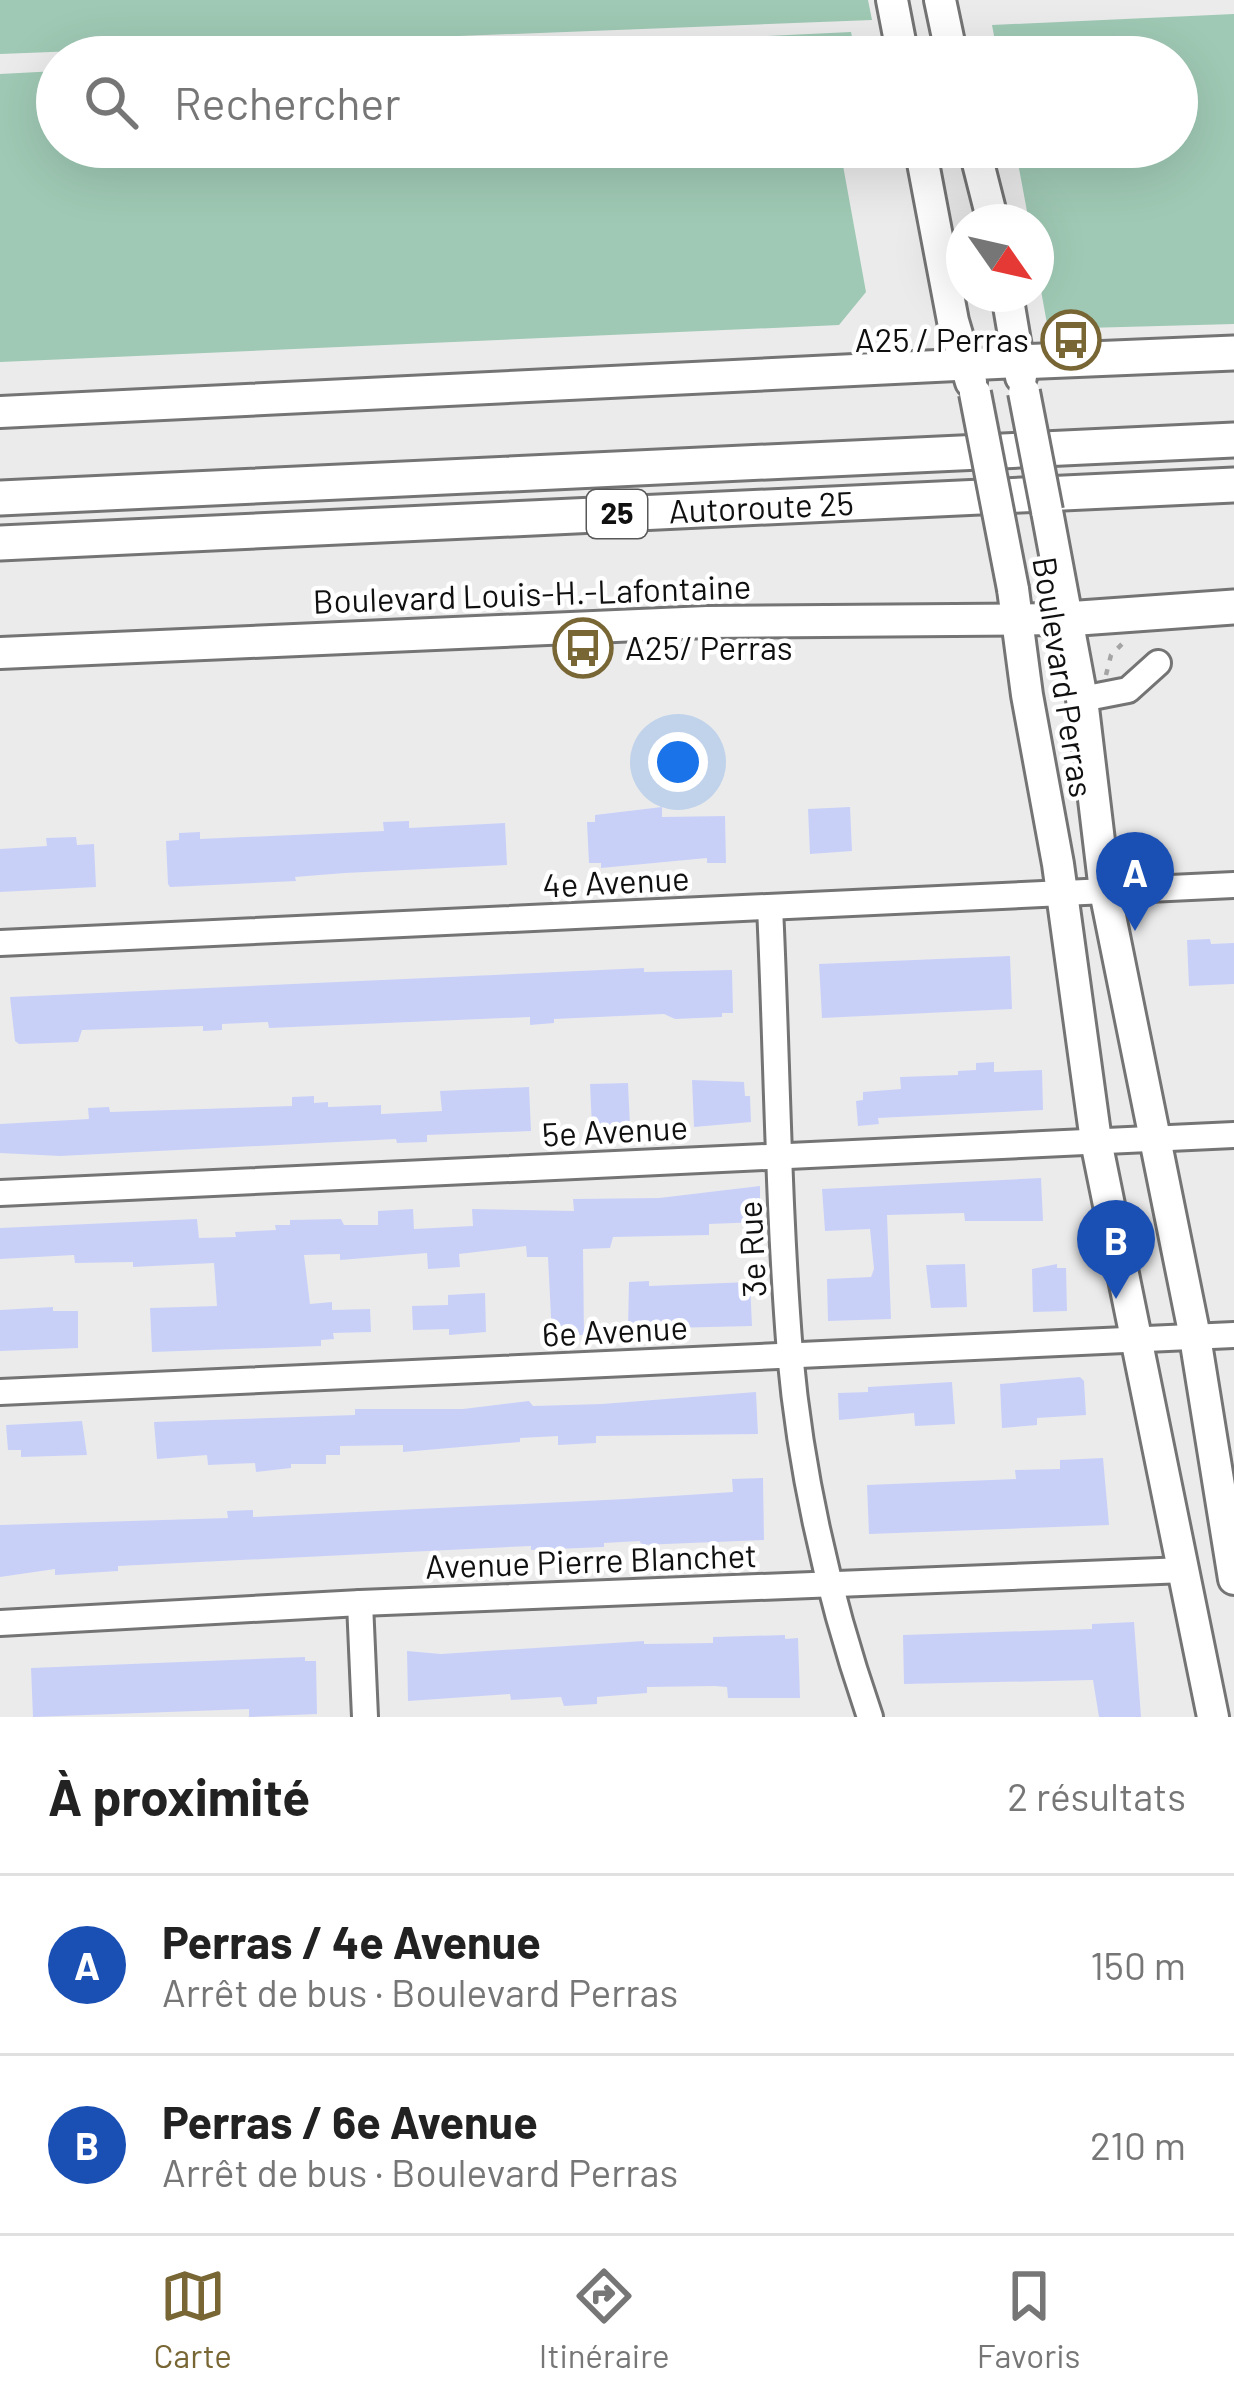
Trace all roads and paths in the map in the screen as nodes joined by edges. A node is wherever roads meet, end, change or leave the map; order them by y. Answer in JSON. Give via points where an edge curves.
{"nodes":[{"id":1,"x":892,"y":0,"type":"edge"},
{"id":2,"x":940,"y":0,"type":"edge"},
{"id":3,"x":899,"y":36,"type":"edge"},
{"id":4,"x":948,"y":36,"type":"edge"},
{"id":5,"x":925,"y":168,"type":"edge"},
{"id":6,"x":979,"y":168,"type":"edge"},
{"id":7,"x":988,"y":204,"type":"edge"},
{"id":8,"x":1009,"y":312,"type":"edge"},
{"id":9,"x":1234,"y":353,"type":"edge"},
{"id":10,"x":1021,"y":377,"type":"junction"},
{"id":11,"x":970,"y":379,"type":"junction"},
{"id":12,"x":0,"y":412,"type":"edge"},
{"id":13,"x":1234,"y":440,"type":"edge"},
{"id":14,"x":1234,"y":485,"type":"edge"},
{"id":15,"x":0,"y":498,"type":"edge"},
{"id":16,"x":0,"y":544,"type":"edge"},
{"id":17,"x":1014,"y":603,"type":"junction"},
{"id":18,"x":1064,"y":606,"type":"junction"},
{"id":19,"x":1234,"y":607,"type":"edge"},
{"id":20,"x":1109,"y":646,"type":"dead end"},
{"id":21,"x":0,"y":653,"type":"edge"},
{"id":22,"x":1158,"y":663,"type":"dead end"},
{"id":23,"x":1095,"y":690,"type":"junction"},
{"id":24,"x":1234,"y":885,"type":"edge"},
{"id":25,"x":1105,"y":891,"type":"junction"},
{"id":26,"x":1061,"y":894,"type":"junction"},
{"id":27,"x":770,"y":908,"type":"junction"},
{"id":28,"x":0,"y":943,"type":"edge"},
{"id":29,"x":1234,"y":1135,"type":"edge"},
{"id":30,"x":1156,"y":1138,"type":"junction"},
{"id":31,"x":1096,"y":1141,"type":"junction"},
{"id":32,"x":781,"y":1157,"type":"junction"},
{"id":33,"x":0,"y":1193,"type":"edge"},
{"id":34,"x":1234,"y":1335,"type":"edge"},
{"id":35,"x":1196,"y":1337,"type":"junction"},
{"id":36,"x":1136,"y":1340,"type":"junction"},
{"id":37,"x":790,"y":1356,"type":"junction"},
{"id":38,"x":0,"y":1392,"type":"edge"},
{"id":39,"x":1185,"y":1570,"type":"junction"},
{"id":40,"x":1234,"y":1576,"type":"edge"},
{"id":41,"x":830,"y":1583,"type":"junction"},
{"id":42,"x":359,"y":1604,"type":"junction"},
{"id":43,"x":0,"y":1623,"type":"edge"},
{"id":44,"x":365,"y":1717,"type":"edge"},
{"id":45,"x":870,"y":1717,"type":"edge"},
{"id":46,"x":1213,"y":1717,"type":"edge"}],
"edges":[{"from":1,"to":3,"type":"main road"},
{"from":2,"to":4,"type":"main road"},
{"from":5,"to":11,"type":"main road","name":"Boulevard Perras"},
{"from":6,"to":7,"type":"main road"},
{"from":8,"to":10,"type":"main road","name":"Boulevard Perras"},
{"from":9,"to":10,"type":"highway"},
{"from":10,"to":11,"type":"main road"},
{"from":10,"to":18,"type":"main road","name":"Boulevard Perras","bridge":true},
{"from":11,"to":12,"type":"main road"},
{"from":11,"to":17,"type":"main road","name":"Boulevard Perras","bridge":true},
{"from":13,"to":15,"type":"highway","name":"Autoroute 25","number":"25"},
{"from":14,"to":16,"type":"highway","name":"Autoroute 25","number":"25"},
{"from":17,"to":18,"type":"main road","name":"Boulevard Louis-H.-Lafontaine"},
{"from":17,"to":21,"type":"main road","name":"Boulevard Louis-H.-Lafontaine"},
{"from":17,"to":26,"type":"main road","name":"Boulevard Perras"},
{"from":18,"to":19,"type":"highway"},
{"from":18,"to":23,"type":"main road","name":"Boulevard Perras"},
{"from":20,"to":23,"type":"path","name":"Boulevard Perras","via":[[1116,649]]},
{"from":22,"to":23,"type":"street","via":[[1128,690]]},
{"from":23,"to":25,"type":"main road","name":"Boulevard Perras"},
{"from":24,"to":25,"type":"street","name":"4e Avenue"},
{"from":25,"to":26,"type":"street","name":"4e Avenue"},
{"from":25,"to":30,"type":"main road","name":"Boulevard Perras"},
{"from":26,"to":27,"type":"street","name":"4e Avenue"},
{"from":26,"to":31,"type":"main road","name":"Boulevard Perras"},
{"from":27,"to":28,"type":"street","name":"4e Avenue"},
{"from":27,"to":32,"type":"street","name":"3e Rue"},
{"from":29,"to":30,"type":"street","name":"5e Avenue"},
{"from":30,"to":31,"type":"street","name":"5e Avenue"},
{"from":30,"to":35,"type":"main road","name":"Boulevard Perras"},
{"from":31,"to":32,"type":"street","name":"5e Avenue"},
{"from":31,"to":36,"type":"main road","name":"Boulevard Perras"},
{"from":32,"to":33,"type":"street","name":"5e Avenue"},
{"from":32,"to":37,"type":"street","name":"3e Rue"},
{"from":34,"to":35,"type":"street","name":"6e Avenue"},
{"from":35,"to":36,"type":"street","name":"6e Avenue"},
{"from":35,"to":40,"type":"main road","name":"Boulevard Perras"},
{"from":36,"to":37,"type":"street","name":"6e Avenue"},
{"from":36,"to":39,"type":"main road","name":"Boulevard Perras"},
{"from":37,"to":38,"type":"street","name":"6e Avenue"},
{"from":37,"to":41,"type":"street","name":"3e Rue"},
{"from":39,"to":41,"type":"street","name":"Avenue Pierre Blanchet"},
{"from":39,"to":46,"type":"main road","name":"Boulevard Perras"},
{"from":41,"to":42,"type":"street","name":"Avenue Pierre Blanchet"},
{"from":41,"to":45,"type":"street","name":"3e Rue"},
{"from":42,"to":43,"type":"street","name":"Avenue Pierre Blanchet"},
{"from":42,"to":44,"type":"street"}]}
